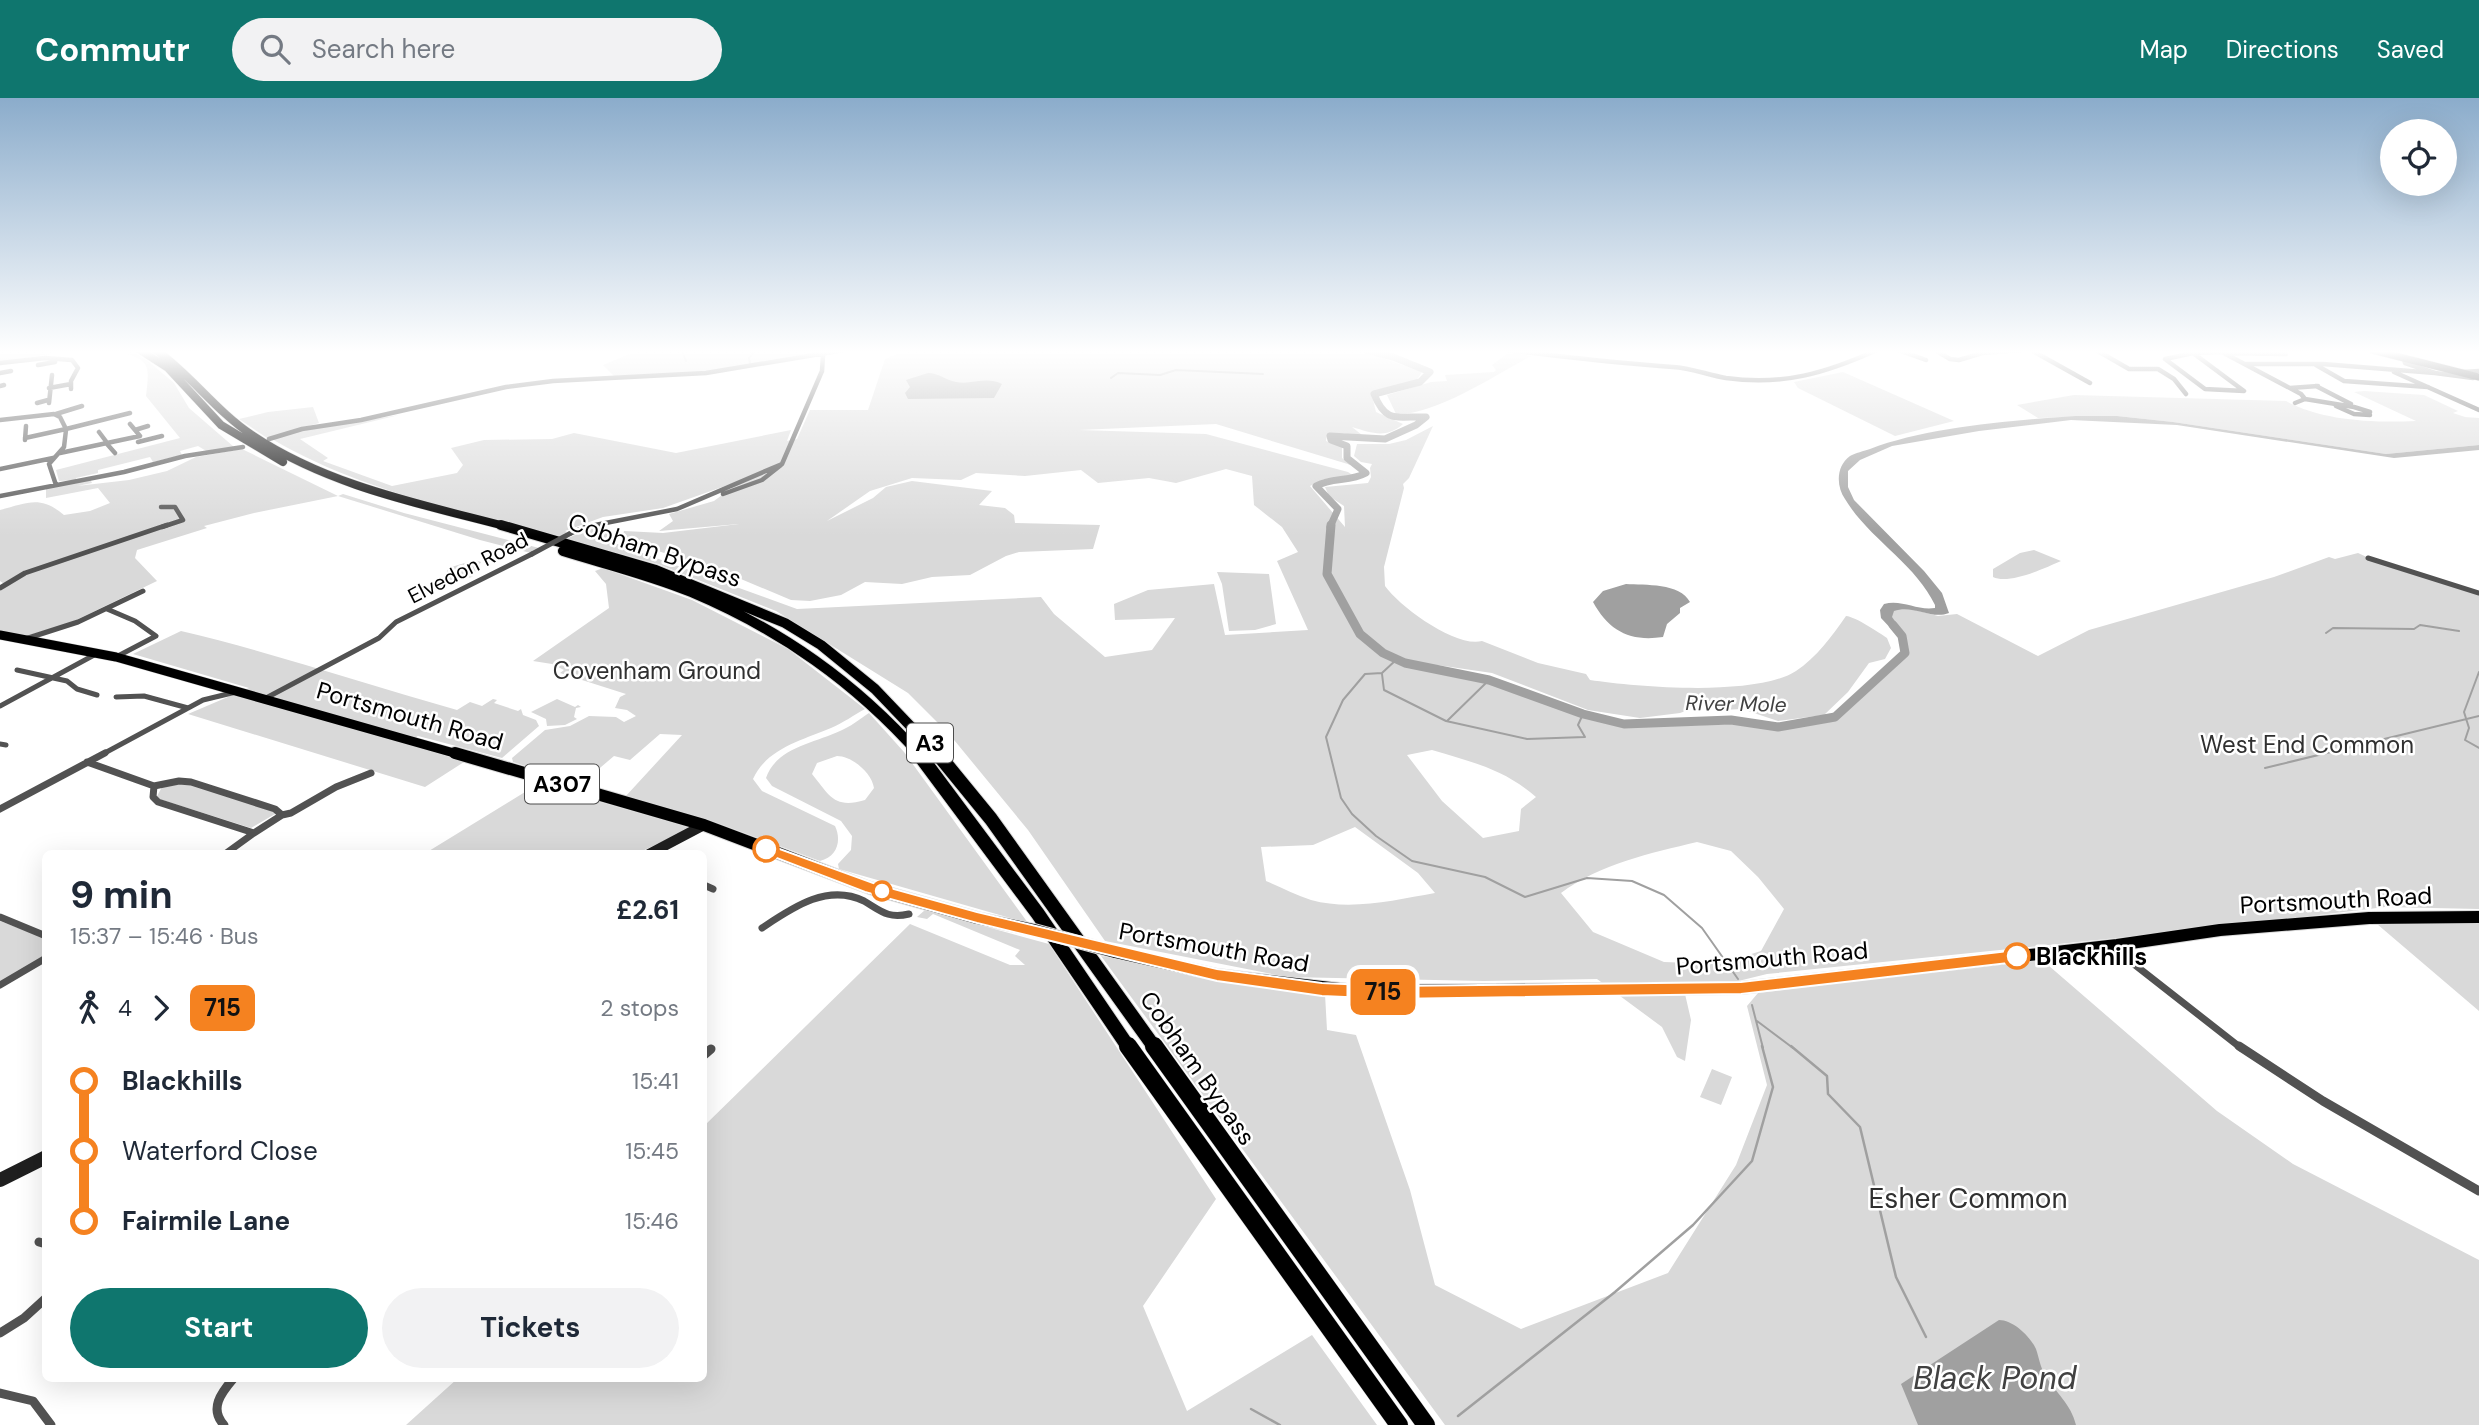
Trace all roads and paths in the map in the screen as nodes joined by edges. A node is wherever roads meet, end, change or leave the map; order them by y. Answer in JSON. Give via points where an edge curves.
{"nodes":[{"id":1,"x":61,"y":412,"type":"edge"},
{"id":2,"x":129,"y":412,"type":"edge"},
{"id":3,"x":209,"y":412,"type":"edge"},
{"id":4,"x":224,"y":412,"type":"edge"},
{"id":5,"x":399,"y":412,"type":"edge"},
{"id":6,"x":804,"y":412,"type":"edge"},
{"id":7,"x":2349,"y":412,"type":"edge"},
{"id":8,"x":2368,"y":412,"type":"edge"},
{"id":9,"x":54,"y":414,"type":"junction"},
{"id":10,"x":0,"y":420,"type":"edge"},
{"id":11,"x":130,"y":424,"type":"dead end"},
{"id":12,"x":26,"y":426,"type":"dead end"},
{"id":13,"x":148,"y":426,"type":"dead end"},
{"id":14,"x":66,"y":429,"type":"junction"},
{"id":15,"x":135,"y":430,"type":"junction"},
{"id":16,"x":99,"y":432,"type":"dead end"},
{"id":17,"x":140,"y":436,"type":"junction"},
{"id":18,"x":162,"y":436,"type":"dead end"},
{"id":19,"x":269,"y":439,"type":"dead end"},
{"id":20,"x":144,"y":441,"type":"junction"},
{"id":21,"x":138,"y":442,"type":"dead end"},
{"id":22,"x":108,"y":444,"type":"junction"},
{"id":23,"x":119,"y":447,"type":"dead end"},
{"id":24,"x":243,"y":447,"type":"dead end"},
{"id":25,"x":60,"y":453,"type":"junction"},
{"id":26,"x":53,"y":458,"type":"junction"},
{"id":27,"x":0,"y":469,"type":"edge"},
{"id":28,"x":56,"y":485,"type":"junction"},
{"id":29,"x":0,"y":496,"type":"edge"},
{"id":30,"x":161,"y":507,"type":"dead end"},
{"id":31,"x":2368,"y":558,"type":"dead end"},
{"id":32,"x":0,"y":588,"type":"edge"},
{"id":33,"x":143,"y":591,"type":"dead end"},
{"id":34,"x":2479,"y":593,"type":"edge"},
{"id":35,"x":107,"y":609,"type":"junction"},
{"id":36,"x":0,"y":635,"type":"edge"},
{"id":37,"x":23,"y":639,"type":"junction"},
{"id":38,"x":96,"y":654,"type":"junction"},
{"id":39,"x":116,"y":657,"type":"junction"},
{"id":40,"x":17,"y":670,"type":"dead end"},
{"id":41,"x":53,"y":678,"type":"junction"},
{"id":42,"x":212,"y":683,"type":"junction"},
{"id":43,"x":241,"y":691,"type":"junction"},
{"id":44,"x":97,"y":695,"type":"dead end"},
{"id":45,"x":116,"y":697,"type":"dead end"},
{"id":46,"x":267,"y":698,"type":"junction"},
{"id":47,"x":203,"y":700,"type":"junction"},
{"id":48,"x":0,"y":706,"type":"edge"},
{"id":49,"x":188,"y":708,"type":"junction"},
{"id":50,"x":87,"y":762,"type":"junction"},
{"id":51,"x":371,"y":773,"type":"dead end"},
{"id":52,"x":155,"y":786,"type":"junction"},
{"id":53,"x":0,"y":809,"type":"edge"},
{"id":54,"x":282,"y":815,"type":"junction"},
{"id":55,"x":704,"y":825,"type":"junction"},
{"id":56,"x":254,"y":833,"type":"junction"},
{"id":57,"x":231,"y":850,"type":"edge"},
{"id":58,"x":657,"y":850,"type":"edge"},
{"id":59,"x":707,"y":886,"type":"edge"},
{"id":60,"x":713,"y":889,"type":"dead end"},
{"id":61,"x":909,"y":914,"type":"dead end"},
{"id":62,"x":0,"y":917,"type":"edge"},
{"id":63,"x":2479,"y":917,"type":"edge"},
{"id":64,"x":762,"y":928,"type":"dead end"},
{"id":65,"x":42,"y":934,"type":"edge"},
{"id":66,"x":2111,"y":946,"type":"junction"},
{"id":67,"x":42,"y":960,"type":"edge"},
{"id":68,"x":0,"y":985,"type":"edge"},
{"id":69,"x":42,"y":1159,"type":"edge"},
{"id":70,"x":0,"y":1180,"type":"edge"},
{"id":71,"x":2479,"y":1191,"type":"edge"},
{"id":72,"x":42,"y":1302,"type":"edge"},
{"id":73,"x":0,"y":1333,"type":"edge"},
{"id":74,"x":231,"y":1382,"type":"edge"},
{"id":75,"x":0,"y":1392,"type":"edge"},
{"id":76,"x":51,"y":1425,"type":"edge"},
{"id":77,"x":224,"y":1425,"type":"edge"},
{"id":78,"x":1399,"y":1425,"type":"edge"},
{"id":79,"x":1426,"y":1425,"type":"edge"}],
"edges":[{"from":1,"to":9,"type":"street"},
{"from":2,"to":14,"type":"street"},
{"from":3,"to":78,"type":"highway","name":"Cobham Bypass","number":"A3","via":[[267,454],[310,475],[689,591],[766,628],[847,682],[932,768]]},
{"from":4,"to":79,"type":"highway","name":"Cobham Bypass","number":"A3","via":[[242,429],[311,467],[700,585],[790,625],[848,665],[904,714],[991,819]]},
{"from":5,"to":19,"type":"street"},
{"from":6,"to":46,"type":"street","name":"Elvedon Road","bridge":true,"via":[[775,473],[741,489],[661,513],[606,520],[571,533],[396,622],[379,638]]},
{"from":7,"to":8,"type":"street"},
{"from":9,"to":10,"type":"street"},
{"from":9,"to":14,"type":"street"},
{"from":11,"to":15,"type":"street"},
{"from":12,"to":14,"type":"street","via":[[25,439]]},
{"from":13,"to":15,"type":"street"},
{"from":14,"to":25,"type":"street"},
{"from":15,"to":17,"type":"street"},
{"from":16,"to":22,"type":"street"},
{"from":17,"to":20,"type":"street"},
{"from":17,"to":22,"type":"street"},
{"from":18,"to":20,"type":"street"},
{"from":20,"to":21,"type":"street"},
{"from":22,"to":23,"type":"street","via":[[113,451]]},
{"from":22,"to":25,"type":"street"},
{"from":24,"to":28,"type":"street"},
{"from":25,"to":26,"type":"street"},
{"from":26,"to":27,"type":"street"},
{"from":26,"to":28,"type":"street","via":[[49,466]]},
{"from":28,"to":29,"type":"street"},
{"from":30,"to":32,"type":"street","via":[[175,508],[183,520],[24,573]]},
{"from":31,"to":34,"type":"street"},
{"from":33,"to":35,"type":"street","name":"Portsmouth Road"},
{"from":35,"to":37,"type":"street","name":"Portsmouth Road"},
{"from":35,"to":39,"type":"street","via":[[156,636]]},
{"from":36,"to":37,"type":"main road","name":"Portsmouth Road","number":"A307"},
{"from":37,"to":38,"type":"main road","name":"Portsmouth Road","number":"A307"},
{"from":38,"to":39,"type":"main road","name":"Portsmouth Road","number":"A307"},
{"from":38,"to":41,"type":"street"},
{"from":39,"to":42,"type":"main road","name":"Portsmouth Road","number":"A307"},
{"from":40,"to":41,"type":"street"},
{"from":41,"to":44,"type":"street"},
{"from":41,"to":48,"type":"street"},
{"from":42,"to":43,"type":"main road","name":"Portsmouth Road","number":"A307"},
{"from":42,"to":47,"type":"street"},
{"from":43,"to":46,"type":"main road","name":"Portsmouth Road","number":"A307"},
{"from":43,"to":47,"type":"street"},
{"from":45,"to":49,"type":"street","via":[[160,699]]},
{"from":46,"to":55,"type":"main road","name":"Portsmouth Road","number":"A307"},
{"from":47,"to":49,"type":"street"},
{"from":49,"to":50,"type":"street"},
{"from":50,"to":52,"type":"street"},
{"from":50,"to":53,"type":"street"},
{"from":51,"to":54,"type":"street"},
{"from":52,"to":54,"type":"street","via":[[191,782]]},
{"from":52,"to":56,"type":"street","via":[[153,797],[158,802]]},
{"from":54,"to":56,"type":"street"},
{"from":55,"to":58,"type":"street"},
{"from":55,"to":66,"type":"main road","name":"Portsmouth Road","number":"A307","bridge":true,"via":[[870,888],[954,912],[1217,975],[1322,989],[1741,988]]},
{"from":56,"to":57,"type":"street"},
{"from":59,"to":60,"type":"street"},
{"from":61,"to":64,"type":"street","via":[[893,919],[860,899],[830,896],[808,899]]},
{"from":62,"to":65,"type":"street"},
{"from":63,"to":66,"type":"main road","name":"Portsmouth Road","number":"A307","via":[[2317,921]]},
{"from":66,"to":71,"type":"street","via":[[2257,1060]]},
{"from":67,"to":68,"type":"street"},
{"from":69,"to":70,"type":"street"},
{"from":72,"to":73,"type":"street"},
{"from":74,"to":77,"type":"street","via":[[215,1408]]},
{"from":75,"to":76,"type":"street","via":[[33,1401]]}]}
